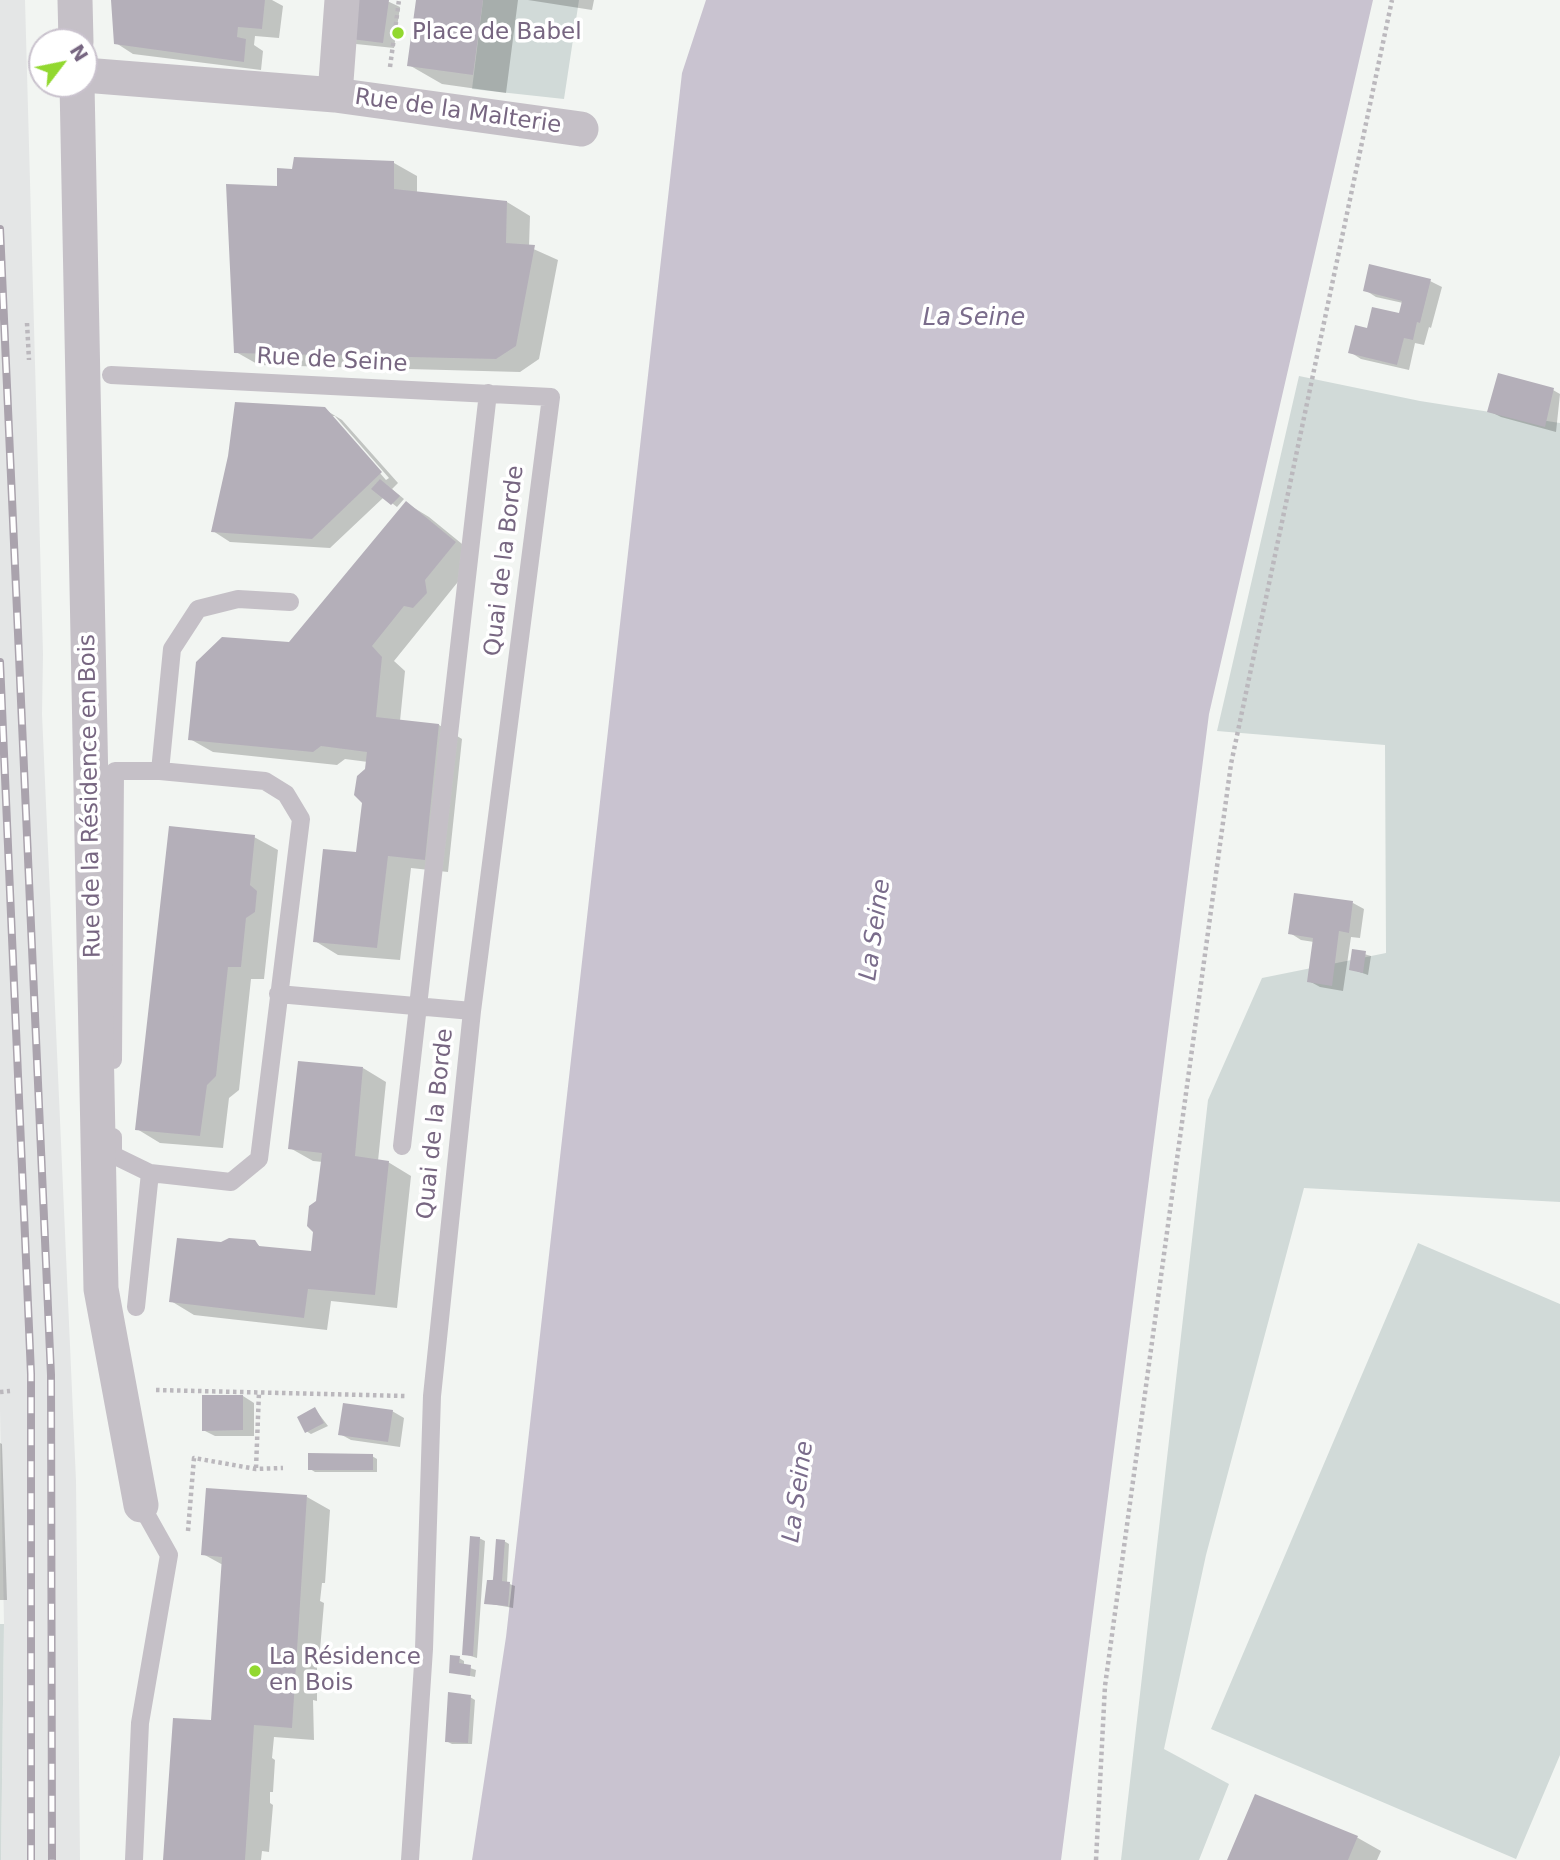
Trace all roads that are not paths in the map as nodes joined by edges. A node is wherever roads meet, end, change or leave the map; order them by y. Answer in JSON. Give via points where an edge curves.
{"nodes":[{"id":1,"x":75,"y":0,"type":"edge"},
{"id":2,"x":342,"y":0,"type":"edge"},
{"id":3,"x":76,"y":28,"type":"edge"},
{"id":4,"x":98,"y":76,"type":"edge"},
{"id":5,"x":335,"y":95,"type":"junction"},
{"id":6,"x":77,"y":98,"type":"edge"},
{"id":7,"x":581,"y":129,"type":"dead end"},
{"id":8,"x":111,"y":375,"type":"dead end"},
{"id":9,"x":488,"y":393,"type":"junction"},
{"id":10,"x":551,"y":397,"type":"joint"},
{"id":11,"x":290,"y":603,"type":"dead end"},
{"id":12,"x":160,"y":771,"type":"junction"},
{"id":13,"x":278,"y":994,"type":"junction"},
{"id":14,"x":418,"y":1006,"type":"junction"},
{"id":15,"x":472,"y":1011,"type":"junction"},
{"id":16,"x":402,"y":1146,"type":"dead end"},
{"id":17,"x":150,"y":1173,"type":"junction"},
{"id":18,"x":136,"y":1307,"type":"dead end"},
{"id":19,"x":141,"y":1505,"type":"joint"},
{"id":20,"x":134,"y":1860,"type":"edge"},
{"id":21,"x":410,"y":1860,"type":"edge"}],
"edges":[{"from":1,"to":3,"type":"street"},
{"from":2,"to":5,"type":"street"},
{"from":4,"to":5,"type":"street","name":"Rue de la Malterie"},
{"from":5,"to":7,"type":"street","name":"Rue de la Malterie"},
{"from":6,"to":19,"type":"street","name":"Rue de la Résidence en Bois","via":[[101,1289]]},
{"from":8,"to":9,"type":"lane","name":"Rue de Seine"},
{"from":9,"to":10,"type":"lane","name":"Rue de Seine"},
{"from":9,"to":14,"type":"lane"},
{"from":10,"to":15,"type":"lane","name":"Quai de la Borde"},
{"from":11,"to":12,"type":"lane","via":[[238,599],[198,609],[172,649]]},
{"from":12,"to":13,"type":"lane","via":[[265,781],[286,794],[301,818]]},
{"from":12,"to":17,"type":"lane","via":[[115,771],[113,1155]]},
{"from":13,"to":14,"type":"lane"},
{"from":13,"to":17,"type":"lane","via":[[260,1159],[231,1182]]},
{"from":14,"to":15,"type":"lane"},
{"from":14,"to":16,"type":"lane"},
{"from":15,"to":21,"type":"lane","name":"Quai de la Borde","via":[[432,1396],[424,1648]]},
{"from":17,"to":18,"type":"lane"},
{"from":19,"to":20,"type":"lane","via":[[169,1555],[140,1723]]}]}
